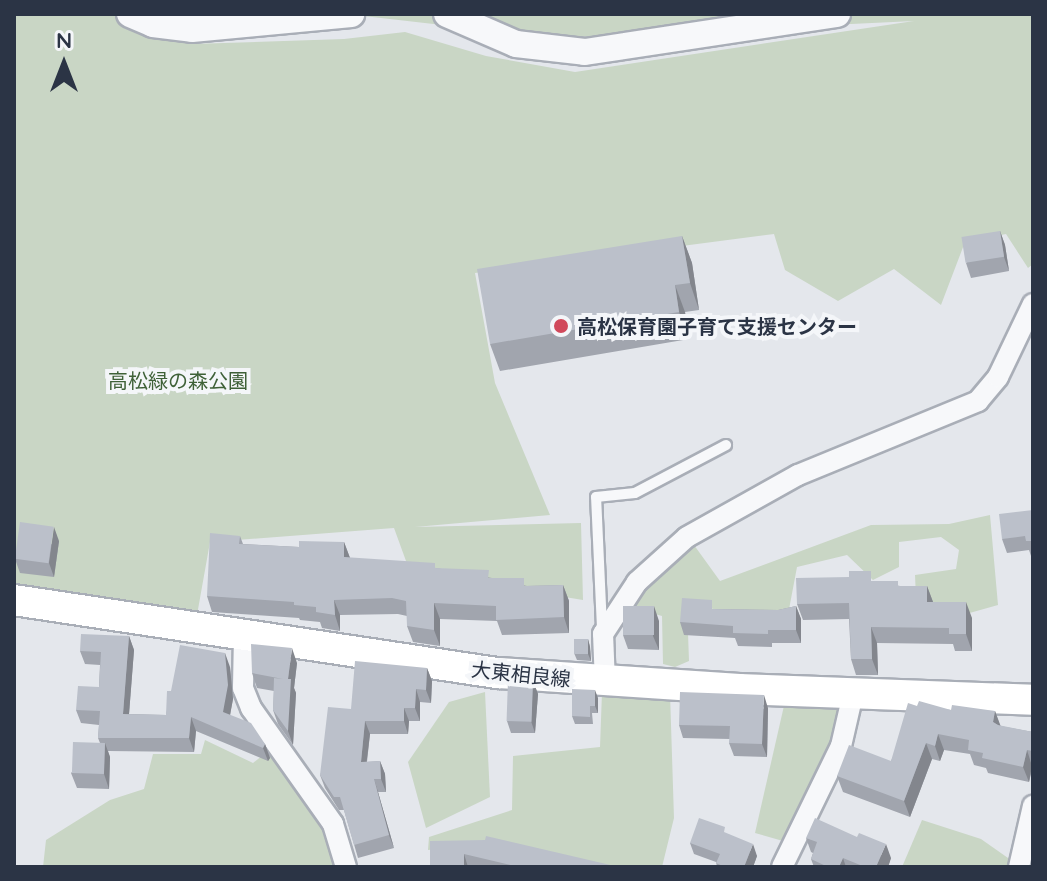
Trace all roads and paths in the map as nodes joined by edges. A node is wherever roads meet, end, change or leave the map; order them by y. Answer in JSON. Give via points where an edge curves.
{"nodes":[{"id":1,"x":130,"y":14,"type":"edge"},
{"id":2,"x":351,"y":14,"type":"edge"},
{"id":3,"x":447,"y":14,"type":"edge"},
{"id":4,"x":837,"y":14,"type":"edge"},
{"id":5,"x":739,"y":21,"type":"edge"},
{"id":6,"x":1033,"y":304,"type":"edge"},
{"id":7,"x":726,"y":445,"type":"dead end"},
{"id":8,"x":14,"y":600,"type":"edge"},
{"id":9,"x":603,"y":634,"type":"junction"},
{"id":10,"x":244,"y":635,"type":"junction"},
{"id":11,"x":605,"y":683,"type":"junction"},
{"id":12,"x":853,"y":694,"type":"junction"},
{"id":13,"x":1033,"y":700,"type":"edge"},
{"id":14,"x":1033,"y":806,"type":"edge"},
{"id":15,"x":346,"y":867,"type":"edge"},
{"id":16,"x":782,"y":867,"type":"edge"},
{"id":17,"x":1019,"y":867,"type":"edge"}],
"edges":[{"from":1,"to":2,"type":"street","via":[[153,24],[192,29]]},
{"from":3,"to":5,"type":"street","via":[[502,39],[549,51],[585,52]]},
{"from":4,"to":5,"type":"street"},
{"from":6,"to":9,"type":"street","via":[[998,377],[978,401],[798,475],[687,537],[637,582]]},
{"from":7,"to":9,"type":"lane","via":[[635,493],[596,497]]},
{"from":8,"to":10,"type":"main road","name":"大東相良線"},
{"from":9,"to":11,"type":"street"},
{"from":10,"to":11,"type":"main road","name":"大東相良線","via":[[499,673]]},
{"from":10,"to":15,"type":"street","via":[[243,688],[251,708],[333,824]]},
{"from":11,"to":12,"type":"main road","name":"大東相良線"},
{"from":12,"to":13,"type":"main road","name":"大東相良線"},
{"from":12,"to":16,"type":"street","via":[[841,746]]},
{"from":14,"to":17,"type":"street"}]}
